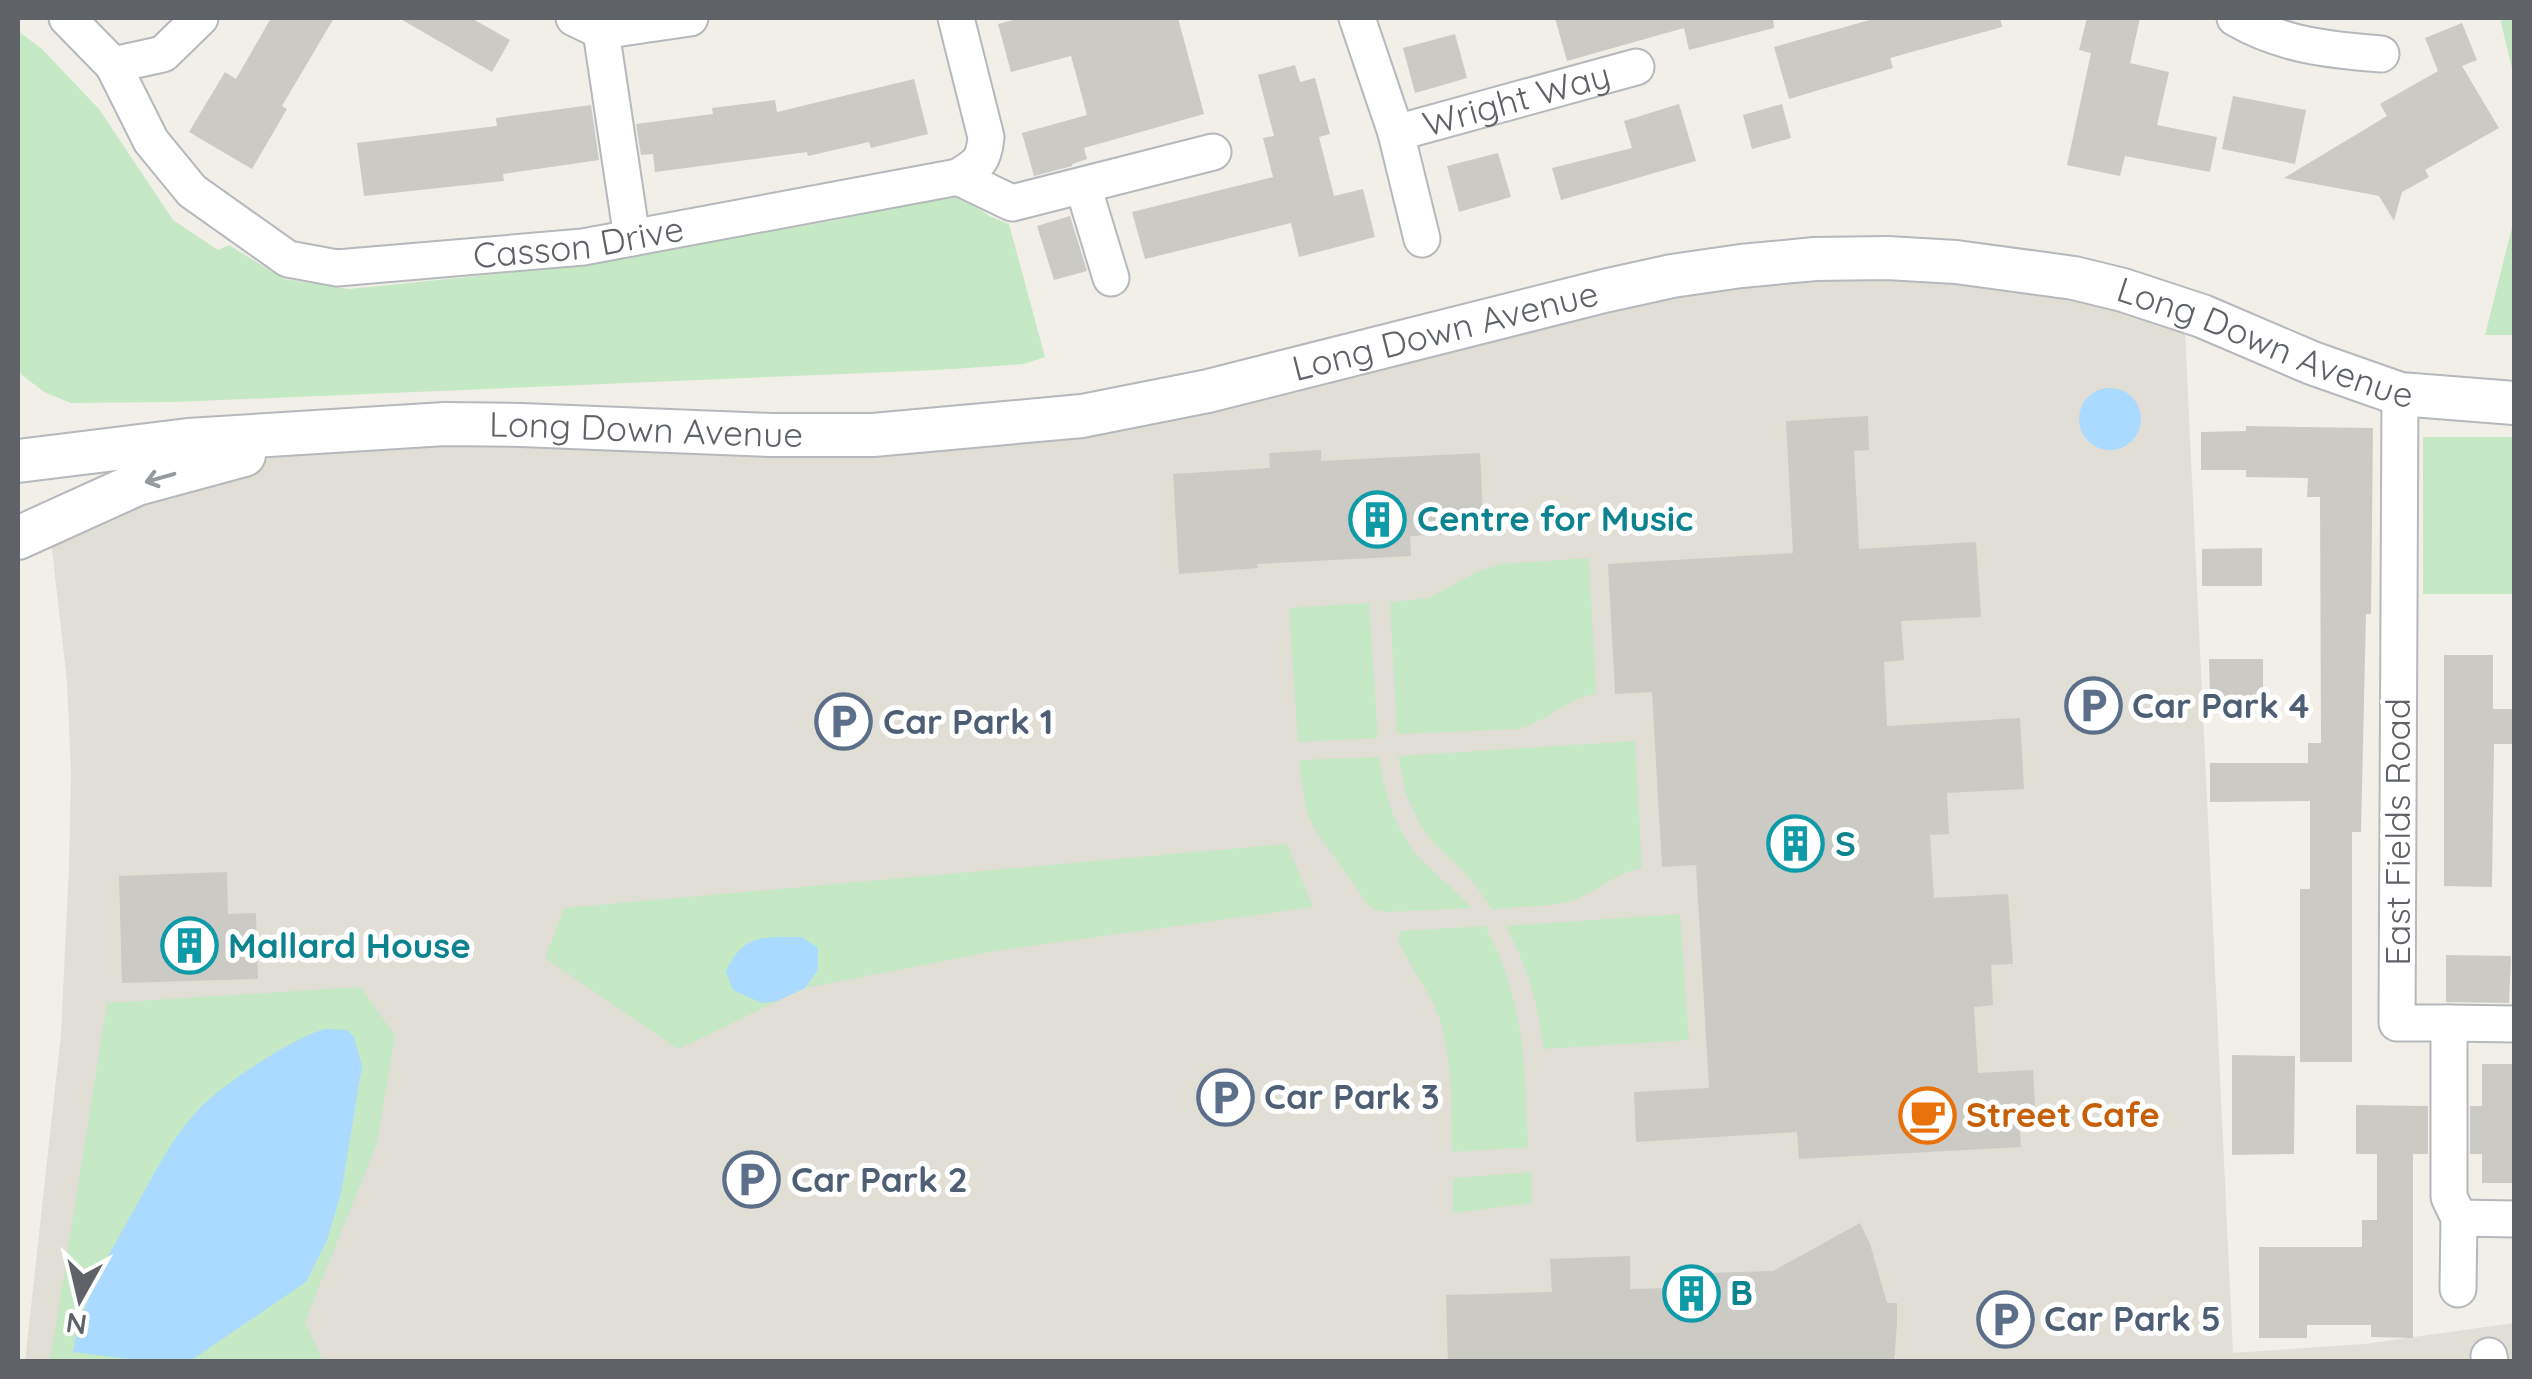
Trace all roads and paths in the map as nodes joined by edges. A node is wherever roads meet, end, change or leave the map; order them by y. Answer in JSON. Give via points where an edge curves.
{"nodes":[{"id":1,"x":67,"y":18,"type":"edge"},
{"id":2,"x":200,"y":18,"type":"edge"},
{"id":3,"x":690,"y":18,"type":"edge"},
{"id":4,"x":956,"y":18,"type":"edge"},
{"id":5,"x":1357,"y":18,"type":"edge"},
{"id":6,"x":2235,"y":18,"type":"edge"},
{"id":7,"x":587,"y":24,"type":"edge"},
{"id":8,"x":2381,"y":54,"type":"dead end"},
{"id":9,"x":112,"y":65,"type":"junction"},
{"id":10,"x":1636,"y":67,"type":"dead end"},
{"id":11,"x":1396,"y":133,"type":"junction"},
{"id":12,"x":1213,"y":152,"type":"dead end"},
{"id":13,"x":958,"y":177,"type":"junction"},
{"id":14,"x":1083,"y":186,"type":"junction"},
{"id":15,"x":632,"y":238,"type":"junction"},
{"id":16,"x":1422,"y":239,"type":"dead end"},
{"id":17,"x":1112,"y":278,"type":"dead end"},
{"id":18,"x":2400,"y":394,"type":"junction"},
{"id":19,"x":2514,"y":403,"type":"edge"},
{"id":20,"x":357,"y":430,"type":"junction"},
{"id":21,"x":18,"y":462,"type":"edge"},
{"id":22,"x":18,"y":538,"type":"edge"},
{"id":23,"x":2449,"y":1023,"type":"junction"},
{"id":24,"x":2514,"y":1024,"type":"edge"},
{"id":25,"x":2459,"y":1218,"type":"junction"},
{"id":26,"x":2514,"y":1219,"type":"edge"},
{"id":27,"x":2458,"y":1288,"type":"dead end"}],
"edges":[{"from":1,"to":9,"type":"street"},
{"from":2,"to":9,"type":"street","via":[[163,54]]},
{"from":3,"to":7,"type":"street"},
{"from":4,"to":13,"type":"street","via":[[986,136],[977,166]]},
{"from":5,"to":11,"type":"street","name":"Wright Way"},
{"from":6,"to":8,"type":"street","via":[[2294,43]]},
{"from":7,"to":15,"type":"street"},
{"from":9,"to":15,"type":"street","name":"Casson Drive","via":[[151,141],[192,192],[288,259],[337,268]]},
{"from":10,"to":11,"type":"street","name":"Wright Way"},
{"from":11,"to":16,"type":"street","name":"Wright Way"},
{"from":12,"to":14,"type":"street"},
{"from":13,"to":14,"type":"street","via":[[1012,203]]},
{"from":13,"to":15,"type":"street","name":"Casson Drive"},
{"from":14,"to":17,"type":"street"},
{"from":18,"to":19,"type":"street","name":"Long Down Avenue"},
{"from":18,"to":20,"type":"street","name":"Long Down Avenue","via":[[2106,286],[1956,262],[1814,259],[1604,290],[1208,392],[1082,416],[873,435],[445,424]]},
{"from":18,"to":23,"type":"street","name":"East Fields Road","via":[[2398,1023]]},
{"from":20,"to":21,"type":"street","name":"Long Down Avenue","via":[[188,440]]},
{"from":20,"to":22,"type":"street","name":"Long Down Avenue","one_way":true,"via":[[136,484]]},
{"from":23,"to":24,"type":"street"},
{"from":23,"to":25,"type":"street","via":[[2449,1197]]},
{"from":25,"to":26,"type":"street"},
{"from":25,"to":27,"type":"street"}]}
